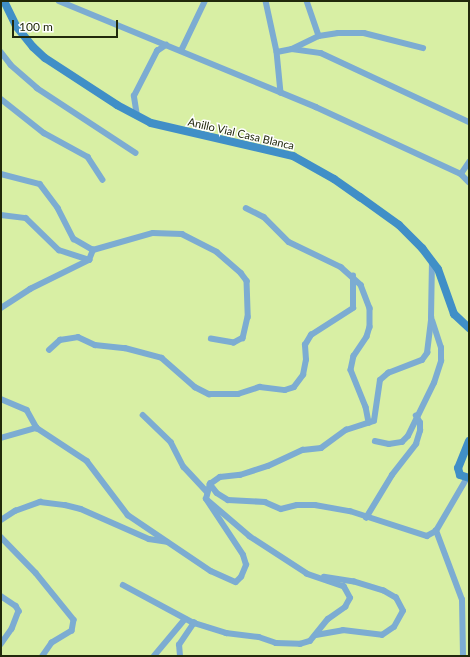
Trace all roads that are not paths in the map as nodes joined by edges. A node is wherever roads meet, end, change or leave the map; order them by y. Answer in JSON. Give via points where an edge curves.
{"nodes":[{"id":1,"x":4,"y":1,"type":"edge"},
{"id":2,"x":59,"y":1,"type":"edge"},
{"id":3,"x":205,"y":1,"type":"edge"},
{"id":4,"x":266,"y":1,"type":"edge"},
{"id":5,"x":308,"y":1,"type":"edge"},
{"id":6,"x":319,"y":36,"type":"junction"},
{"id":7,"x":166,"y":45,"type":"junction"},
{"id":8,"x":423,"y":48,"type":"dead end"},
{"id":9,"x":292,"y":49,"type":"junction"},
{"id":10,"x":181,"y":51,"type":"junction"},
{"id":11,"x":1,"y":52,"type":"edge"},
{"id":12,"x":277,"y":52,"type":"junction"},
{"id":13,"x":281,"y":93,"type":"junction"},
{"id":14,"x":1,"y":100,"type":"edge"},
{"id":15,"x":137,"y":116,"type":"junction"},
{"id":16,"x":469,"y":122,"type":"edge"},
{"id":17,"x":136,"y":153,"type":"dead end"},
{"id":18,"x":469,"y":162,"type":"edge"},
{"id":19,"x":1,"y":174,"type":"edge"},
{"id":20,"x":461,"y":174,"type":"junction"},
{"id":21,"x":103,"y":180,"type":"dead end"},
{"id":22,"x":469,"y":182,"type":"edge"},
{"id":23,"x":246,"y":208,"type":"dead end"},
{"id":24,"x":1,"y":215,"type":"edge"},
{"id":25,"x":93,"y":250,"type":"junction"},
{"id":26,"x":89,"y":260,"type":"junction"},
{"id":27,"x":432,"y":260,"type":"junction"},
{"id":28,"x":353,"y":276,"type":"junction"},
{"id":29,"x":1,"y":308,"type":"edge"},
{"id":30,"x":431,"y":318,"type":"junction"},
{"id":31,"x":469,"y":328,"type":"edge"},
{"id":32,"x":211,"y":339,"type":"dead end"},
{"id":33,"x":49,"y":350,"type":"dead end"},
{"id":34,"x":1,"y":399,"type":"edge"},
{"id":35,"x":143,"y":415,"type":"dead end"},
{"id":36,"x":416,"y":416,"type":"junction"},
{"id":37,"x":369,"y":423,"type":"junction"},
{"id":38,"x":37,"y":428,"type":"junction"},
{"id":39,"x":1,"y":438,"type":"edge"},
{"id":40,"x":375,"y":441,"type":"dead end"},
{"id":41,"x":469,"y":441,"type":"edge"},
{"id":42,"x":468,"y":478,"type":"edge"},
{"id":43,"x":210,"y":484,"type":"junction"},
{"id":44,"x":206,"y":492,"type":"junction"},
{"id":45,"x":206,"y":499,"type":"junction"},
{"id":46,"x":366,"y":518,"type":"junction"},
{"id":47,"x":1,"y":520,"type":"edge"},
{"id":48,"x":436,"y":531,"type":"junction"},
{"id":49,"x":1,"y":537,"type":"edge"},
{"id":50,"x":170,"y":543,"type":"junction"},
{"id":51,"x":320,"y":578,"type":"junction"},
{"id":52,"x":123,"y":585,"type":"dead end"},
{"id":53,"x":1,"y":596,"type":"edge"},
{"id":54,"x":186,"y":619,"type":"junction"},
{"id":55,"x":194,"y":623,"type":"junction"},
{"id":56,"x":316,"y":635,"type":"junction"},
{"id":57,"x":1,"y":645,"type":"edge"},
{"id":58,"x":43,"y":656,"type":"edge"},
{"id":59,"x":154,"y":656,"type":"edge"},
{"id":60,"x":180,"y":656,"type":"edge"},
{"id":61,"x":464,"y":656,"type":"edge"}],
"edges":[{"from":1,"to":15,"type":"main road","name":"Anillo Vial Casa Blanca","via":[[16,26],[46,58]]},
{"from":2,"to":7,"type":"street"},
{"from":3,"to":10,"type":"street"},
{"from":4,"to":12,"type":"street"},
{"from":5,"to":6,"type":"street"},
{"from":6,"to":8,"type":"street","via":[[364,33]]},
{"from":6,"to":9,"type":"street"},
{"from":7,"to":10,"type":"street"},
{"from":7,"to":15,"type":"street","via":[[157,51],[134,96]]},
{"from":9,"to":12,"type":"street"},
{"from":9,"to":16,"type":"street","via":[[321,53]]},
{"from":10,"to":13,"type":"street"},
{"from":11,"to":17,"type":"street","via":[[11,65],[37,88]]},
{"from":12,"to":13,"type":"street"},
{"from":13,"to":20,"type":"street"},
{"from":14,"to":21,"type":"street","via":[[44,133],[88,158]]},
{"from":15,"to":27,"type":"main road","name":"Anillo Vial Casa Blanca","via":[[174,129],[293,156],[334,179],[399,225]]},
{"from":18,"to":20,"type":"street"},
{"from":19,"to":25,"type":"street","via":[[40,184],[58,208],[74,239]]},
{"from":20,"to":22,"type":"street"},
{"from":23,"to":28,"type":"street","via":[[264,217],[289,242],[325,258]]},
{"from":24,"to":26,"type":"street","via":[[26,218],[59,250]]},
{"from":25,"to":26,"type":"street"},
{"from":25,"to":32,"type":"street","via":[[153,233],[190,237],[217,252],[247,281],[248,317],[245,334],[238,342],[225,343]]},
{"from":26,"to":29,"type":"street","via":[[30,289]]},
{"from":27,"to":30,"type":"street"},
{"from":27,"to":31,"type":"main road","name":"Anillo Vial Casa Blanca","via":[[442,278],[454,314]]},
{"from":28,"to":33,"type":"street","via":[[353,308],[311,335],[305,345],[303,375],[294,387],[285,390],[260,387],[238,394],[209,394],[195,388],[162,358],[125,348],[95,345],[78,337],[60,340]]},
{"from":28,"to":37,"type":"street","via":[[361,285],[370,308],[368,337],[354,356],[351,370],[366,407]]},
{"from":30,"to":36,"type":"street","via":[[441,348],[441,361],[434,383]]},
{"from":30,"to":37,"type":"street","via":[[427,353],[422,360],[388,373],[380,380],[376,416]]},
{"from":34,"to":38,"type":"street","via":[[27,410]]},
{"from":35,"to":44,"type":"street","via":[[171,442],[184,467]]},
{"from":36,"to":40,"type":"street","via":[[408,436],[402,442],[389,444]]},
{"from":36,"to":46,"type":"street","via":[[420,431],[416,444],[392,475]]},
{"from":37,"to":43,"type":"street","via":[[346,430],[321,448],[303,450],[268,466],[240,475],[220,477]]},
{"from":38,"to":39,"type":"street"},
{"from":38,"to":50,"type":"street","via":[[87,461],[122,510]]},
{"from":41,"to":42,"type":"main road","via":[[458,468],[460,475]]},
{"from":42,"to":48,"type":"street"},
{"from":43,"to":44,"type":"street"},
{"from":43,"to":46,"type":"street","via":[[217,493],[228,500],[265,502],[281,510],[297,505],[316,505],[350,511]]},
{"from":44,"to":45,"type":"street"},
{"from":45,"to":50,"type":"street","via":[[243,555],[246,565],[242,577],[236,582],[228,581]]},
{"from":45,"to":51,"type":"street","via":[[250,537],[307,574]]},
{"from":46,"to":48,"type":"street","via":[[427,536]]},
{"from":47,"to":50,"type":"street","via":[[15,511],[40,502],[66,505],[149,538]]},
{"from":48,"to":61,"type":"street","via":[[462,600]]},
{"from":49,"to":58,"type":"street","via":[[74,620],[72,631],[52,643]]},
{"from":51,"to":56,"type":"street","via":[[344,587],[350,598],[345,607],[328,619]]},
{"from":51,"to":56,"type":"street","via":[[354,582],[384,592],[396,598],[403,611],[394,627],[382,635],[343,630]]},
{"from":52,"to":54,"type":"street"},
{"from":53,"to":57,"type":"street","via":[[16,606],[18,611],[12,629]]},
{"from":54,"to":55,"type":"street"},
{"from":54,"to":59,"type":"street"},
{"from":55,"to":56,"type":"street","via":[[226,633],[259,636],[276,643],[300,644],[310,641]]},
{"from":55,"to":60,"type":"street","via":[[179,645]]}]}
